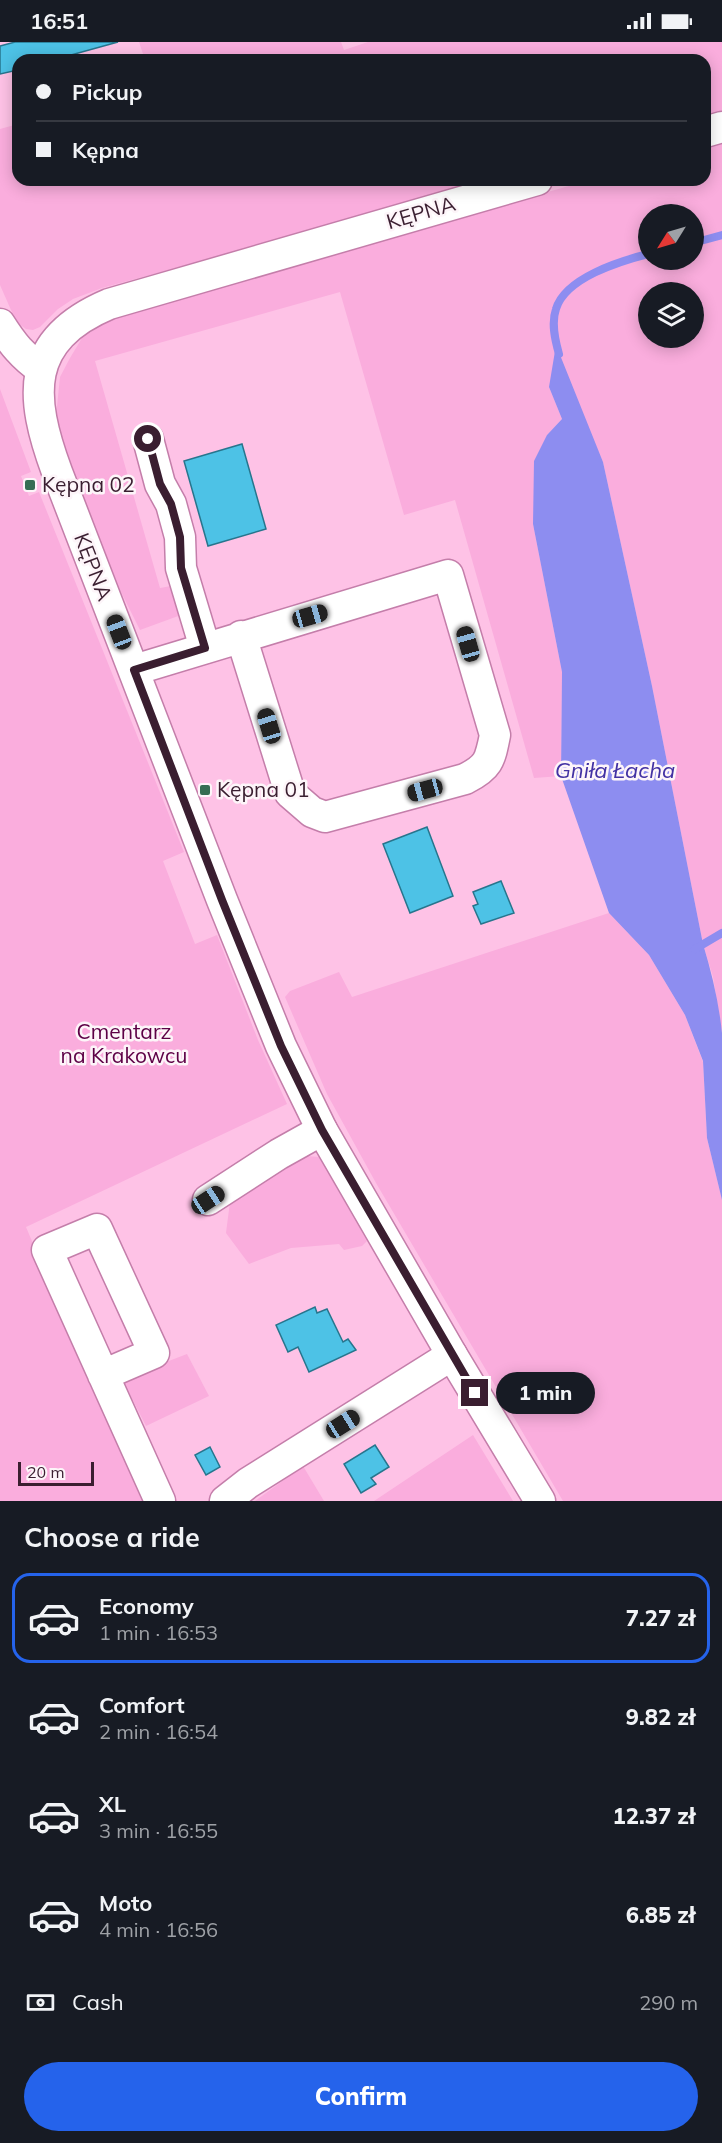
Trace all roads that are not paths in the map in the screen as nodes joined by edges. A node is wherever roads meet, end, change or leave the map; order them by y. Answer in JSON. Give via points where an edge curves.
{"nodes":[{"id":1,"x":516,"y":186,"type":"edge"},
{"id":2,"x":0,"y":324,"type":"edge"},
{"id":3,"x":41,"y":369,"type":"junction"},
{"id":4,"x":148,"y":439,"type":"dead end"},
{"id":5,"x":241,"y":636,"type":"junction"},
{"id":6,"x":205,"y":648,"type":"junction"},
{"id":7,"x":134,"y":670,"type":"junction"},
{"id":8,"x":322,"y":1130,"type":"junction"},
{"id":9,"x":208,"y":1200,"type":"dead end"},
{"id":10,"x":452,"y":1354,"type":"junction"},
{"id":11,"x":103,"y":1375,"type":"junction"},
{"id":12,"x":160,"y":1501,"type":"edge"},
{"id":13,"x":225,"y":1501,"type":"edge"},
{"id":14,"x":540,"y":1501,"type":"edge"}],
"edges":[{"from":1,"to":3,"type":"street","name":"KĘPNA","via":[[109,304],[76,320],[65,330]]},
{"from":2,"to":3,"type":"street","via":[[24,357]]},
{"from":3,"to":7,"type":"street","name":"KĘPNA","via":[[38,402],[45,440]]},
{"from":4,"to":6,"type":"street","via":[[180,537],[181,568]]},
{"from":5,"to":5,"type":"street","via":[[447,575],[495,735],[491,754],[482,770],[465,779],[325,816],[312,812],[290,793]]},
{"from":5,"to":6,"type":"street"},
{"from":6,"to":7,"type":"street"},
{"from":7,"to":8,"type":"street","name":"KĘPNA","via":[[265,1007]]},
{"from":8,"to":9,"type":"street"},
{"from":8,"to":10,"type":"street","name":"KĘPNA"},
{"from":10,"to":13,"type":"street"},
{"from":10,"to":14,"type":"street","name":"KĘPNA"},
{"from":11,"to":11,"type":"street","via":[[48,1250],[97,1229],[154,1353]]},
{"from":11,"to":12,"type":"street"}]}
